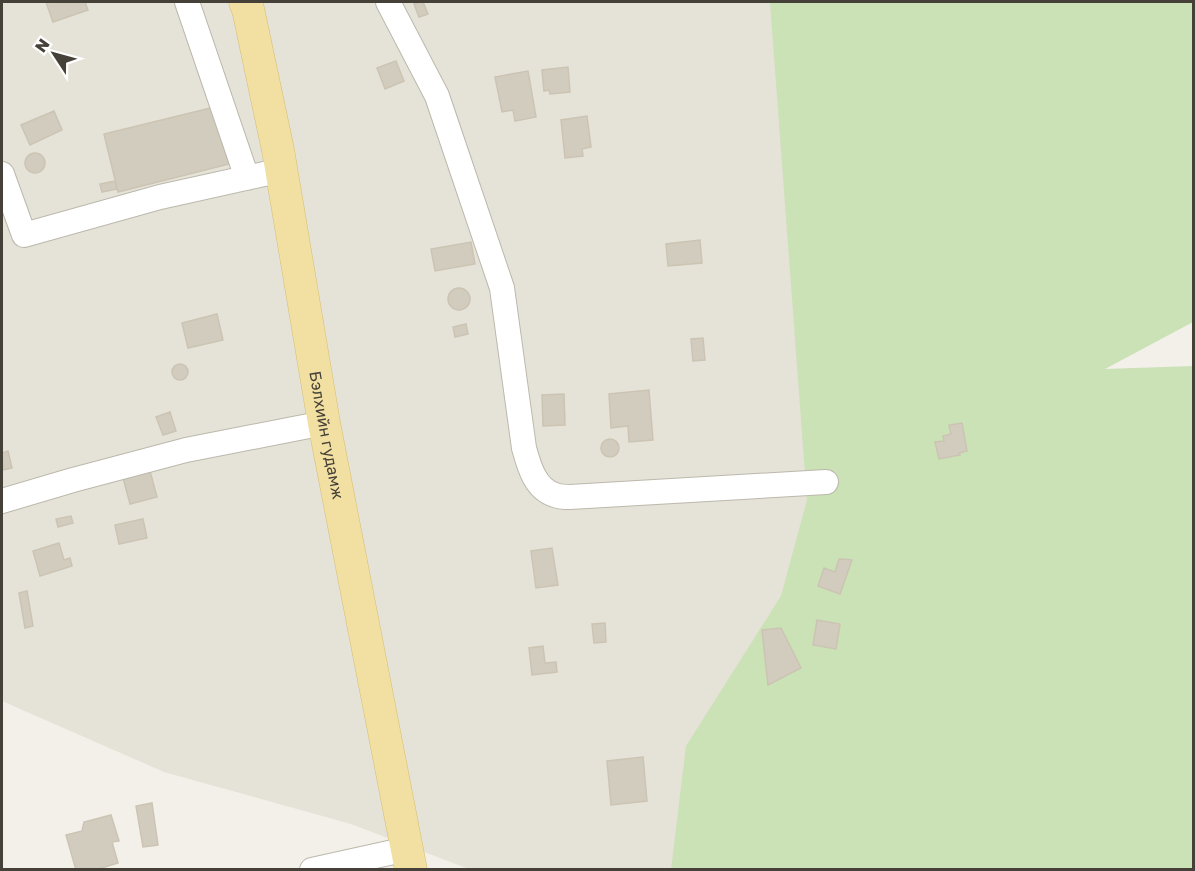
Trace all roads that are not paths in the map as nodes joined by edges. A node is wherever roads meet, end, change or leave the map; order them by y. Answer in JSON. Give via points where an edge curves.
{"nodes":[{"id":1,"x":187,"y":2,"type":"edge"},
{"id":2,"x":245,"y":2,"type":"edge"},
{"id":3,"x":388,"y":2,"type":"edge"},
{"id":4,"x":282,"y":170,"type":"junction"},
{"id":5,"x":2,"y":174,"type":"edge"},
{"id":6,"x":247,"y":178,"type":"junction"},
{"id":7,"x":324,"y":423,"type":"junction"},
{"id":8,"x":826,"y":482,"type":"dead end"},
{"id":9,"x":2,"y":501,"type":"edge"},
{"id":10,"x":409,"y":859,"type":"edge"},
{"id":11,"x":312,"y":870,"type":"edge"}],
"edges":[{"from":1,"to":6,"type":"street"},
{"from":2,"to":4,"type":"main road","name":"Бэлхийн гудамж"},
{"from":3,"to":8,"type":"street","via":[[437,96],[502,288],[524,448],[531,473],[542,487],[553,495],[570,497]]},
{"from":4,"to":6,"type":"street"},
{"from":4,"to":7,"type":"main road","name":"Бэлхийн гудамж"},
{"from":5,"to":6,"type":"street","via":[[24,235],[160,197]]},
{"from":7,"to":9,"type":"street","via":[[186,450]]},
{"from":7,"to":10,"type":"main road","name":"Бэлхийн гудамж"},
{"from":10,"to":11,"type":"street"}]}
